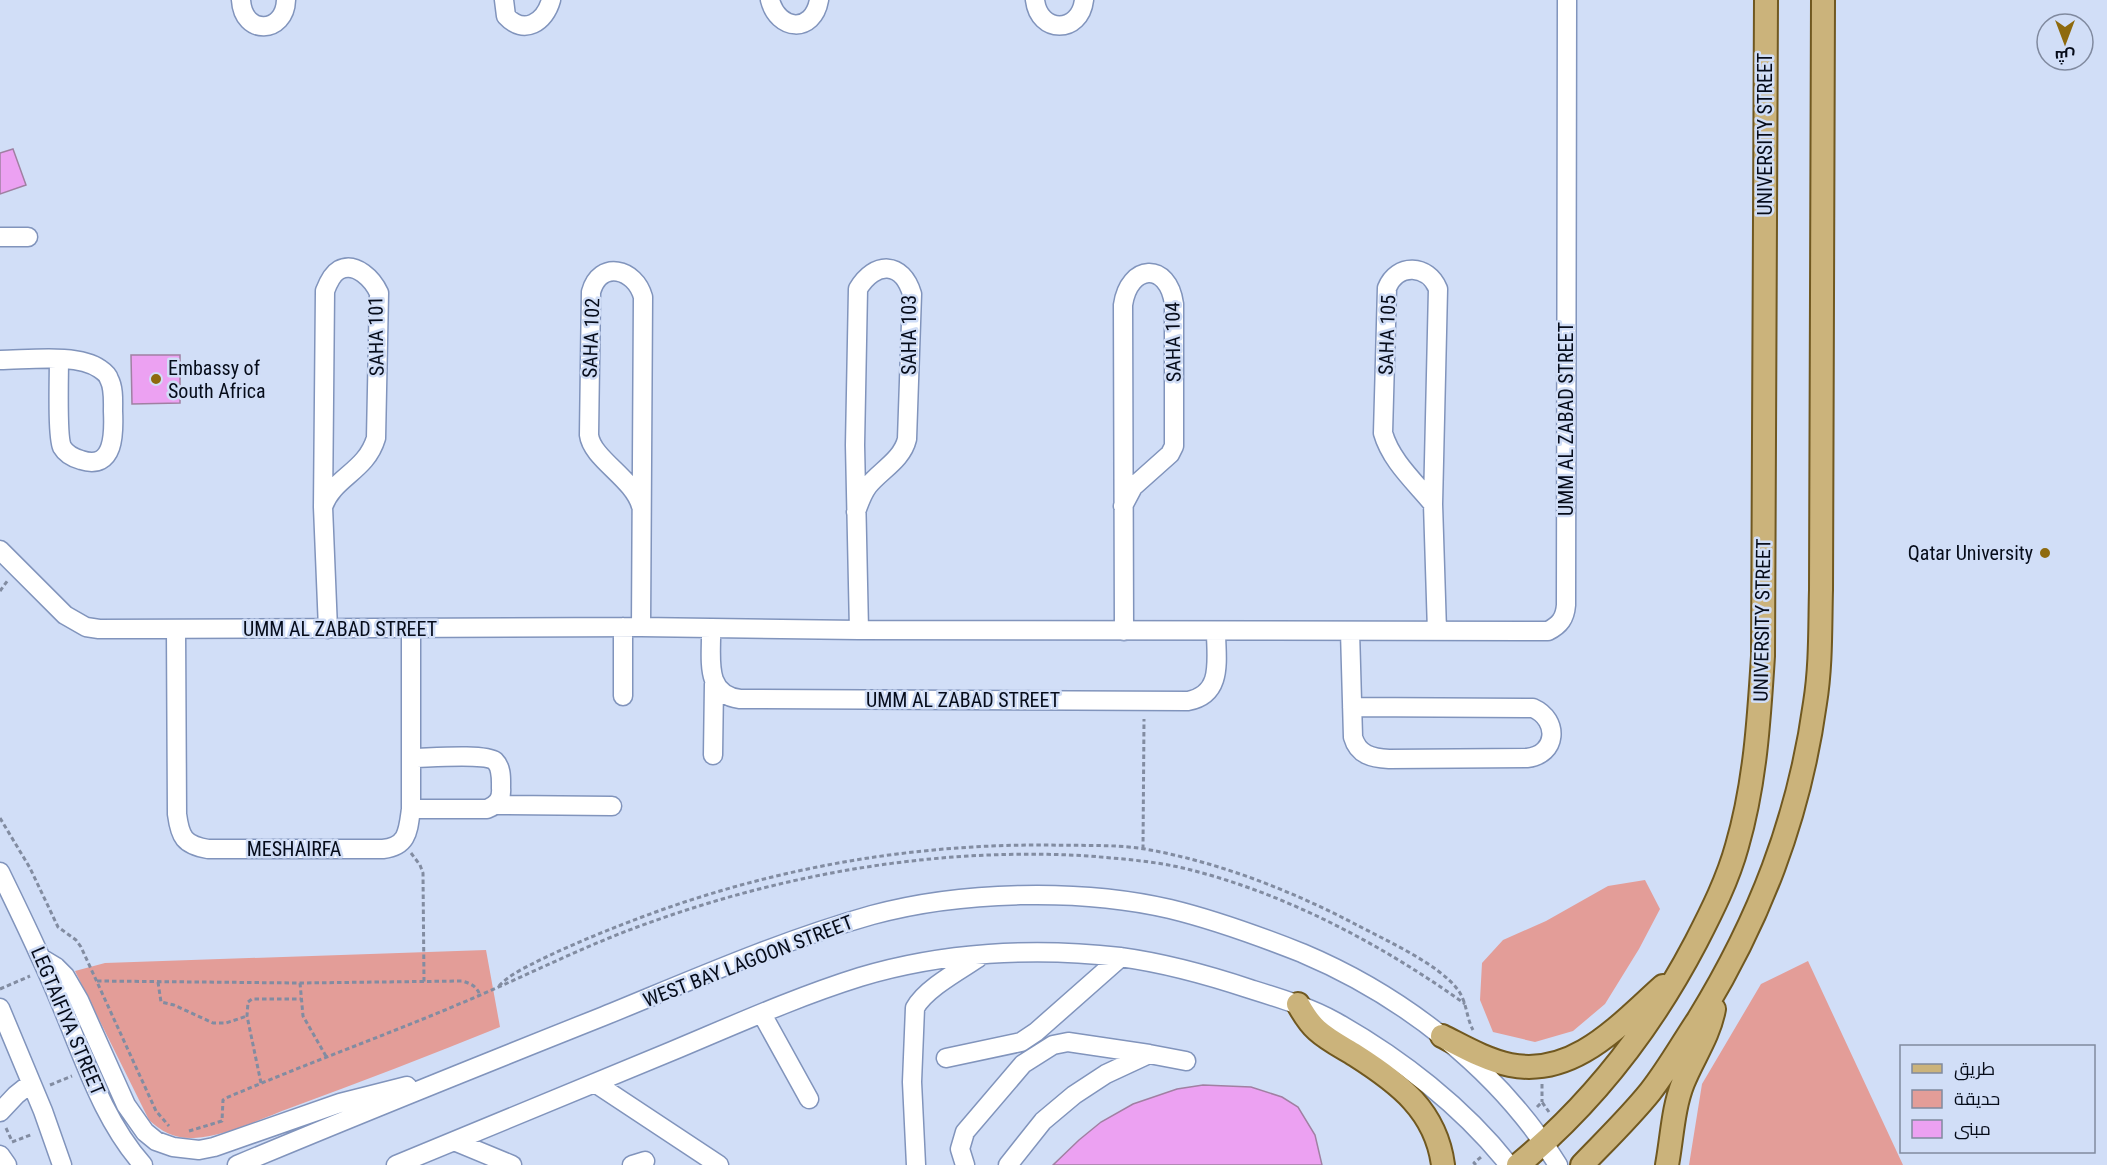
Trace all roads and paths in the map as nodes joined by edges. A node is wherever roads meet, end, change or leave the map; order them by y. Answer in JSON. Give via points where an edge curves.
{"nodes":[{"id":1,"x":241,"y":0,"type":"edge"},
{"id":2,"x":286,"y":0,"type":"edge"},
{"id":3,"x":504,"y":0,"type":"edge"},
{"id":4,"x":550,"y":0,"type":"edge"},
{"id":5,"x":770,"y":0,"type":"edge"},
{"id":6,"x":819,"y":0,"type":"edge"},
{"id":7,"x":1035,"y":0,"type":"edge"},
{"id":8,"x":1084,"y":0,"type":"edge"},
{"id":9,"x":1567,"y":0,"type":"edge"},
{"id":10,"x":1766,"y":0,"type":"edge"},
{"id":11,"x":1823,"y":0,"type":"edge"},
{"id":12,"x":0,"y":237,"type":"edge"},
{"id":13,"x":28,"y":237,"type":"dead end"},
{"id":14,"x":59,"y":359,"type":"junction"},
{"id":15,"x":0,"y":360,"type":"edge"},
{"id":16,"x":1433,"y":504,"type":"junction"},
{"id":17,"x":641,"y":506,"type":"junction"},
{"id":18,"x":1123,"y":506,"type":"junction"},
{"id":19,"x":323,"y":507,"type":"junction"},
{"id":20,"x":856,"y":512,"type":"junction"},
{"id":21,"x":0,"y":550,"type":"edge"},
{"id":22,"x":632,"y":627,"type":"junction"},
{"id":23,"x":411,"y":628,"type":"junction"},
{"id":24,"x":711,"y":628,"type":"junction"},
{"id":25,"x":176,"y":629,"type":"junction"},
{"id":26,"x":328,"y":629,"type":"junction"},
{"id":27,"x":859,"y":630,"type":"junction"},
{"id":28,"x":1124,"y":631,"type":"junction"},
{"id":29,"x":1216,"y":631,"type":"junction"},
{"id":30,"x":1350,"y":631,"type":"junction"},
{"id":31,"x":1437,"y":631,"type":"junction"},
{"id":32,"x":714,"y":684,"type":"junction"},
{"id":33,"x":623,"y":696,"type":"dead end"},
{"id":34,"x":1144,"y":700,"type":"junction"},
{"id":35,"x":1352,"y":707,"type":"junction"},
{"id":36,"x":713,"y":755,"type":"dead end"},
{"id":37,"x":411,"y":758,"type":"junction"},
{"id":38,"x":496,"y":805,"type":"junction"},
{"id":39,"x":612,"y":806,"type":"dead end"},
{"id":40,"x":411,"y":808,"type":"junction"},
{"id":41,"x":0,"y":818,"type":"edge"},
{"id":42,"x":401,"y":842,"type":"junction"},
{"id":43,"x":1143,"y":849,"type":"dead end"},
{"id":44,"x":0,"y":872,"type":"edge"},
{"id":45,"x":983,"y":955,"type":"junction"},
{"id":46,"x":1121,"y":957,"type":"junction"},
{"id":47,"x":44,"y":964,"type":"junction"},
{"id":48,"x":1682,"y":969,"type":"junction"},
{"id":49,"x":97,"y":981,"type":"junction"},
{"id":50,"x":158,"y":982,"type":"junction"},
{"id":51,"x":424,"y":982,"type":"junction"},
{"id":52,"x":300,"y":983,"type":"junction"},
{"id":53,"x":498,"y":987,"type":"dead end"},
{"id":54,"x":0,"y":989,"type":"edge"},
{"id":55,"x":1715,"y":992,"type":"junction"},
{"id":56,"x":480,"y":995,"type":"junction"},
{"id":57,"x":301,"y":999,"type":"junction"},
{"id":58,"x":1298,"y":1004,"type":"junction"},
{"id":59,"x":0,"y":1008,"type":"edge"},
{"id":60,"x":762,"y":1014,"type":"junction"},
{"id":61,"x":247,"y":1016,"type":"junction"},
{"id":62,"x":1442,"y":1036,"type":"junction"},
{"id":63,"x":1089,"y":1045,"type":"junction"},
{"id":64,"x":1149,"y":1054,"type":"junction"},
{"id":65,"x":327,"y":1058,"type":"junction"},
{"id":66,"x":946,"y":1059,"type":"dead end"},
{"id":67,"x":1186,"y":1061,"type":"dead end"},
{"id":68,"x":87,"y":1070,"type":"junction"},
{"id":69,"x":1106,"y":1074,"type":"junction"},
{"id":70,"x":438,"y":1082,"type":"junction"},
{"id":71,"x":261,"y":1083,"type":"junction"},
{"id":72,"x":596,"y":1083,"type":"junction"},
{"id":73,"x":33,"y":1087,"type":"junction"},
{"id":74,"x":808,"y":1099,"type":"dead end"},
{"id":75,"x":0,"y":1112,"type":"edge"},
{"id":76,"x":50,"y":1127,"type":"junction"},
{"id":77,"x":172,"y":1129,"type":"dead end"},
{"id":78,"x":188,"y":1131,"type":"dead end"},
{"id":79,"x":454,"y":1141,"type":"junction"},
{"id":80,"x":1544,"y":1143,"type":"junction"},
{"id":81,"x":6,"y":1148,"type":"edge"},
{"id":82,"x":7,"y":1165,"type":"edge"},
{"id":83,"x":62,"y":1165,"type":"edge"},
{"id":84,"x":123,"y":1165,"type":"edge"},
{"id":85,"x":142,"y":1165,"type":"edge"},
{"id":86,"x":237,"y":1165,"type":"edge"},
{"id":87,"x":396,"y":1165,"type":"edge"},
{"id":88,"x":512,"y":1165,"type":"edge"},
{"id":89,"x":719,"y":1165,"type":"edge"},
{"id":90,"x":916,"y":1165,"type":"edge"},
{"id":91,"x":965,"y":1165,"type":"edge"},
{"id":92,"x":1008,"y":1165,"type":"edge"},
{"id":93,"x":1443,"y":1165,"type":"edge"},
{"id":94,"x":1509,"y":1165,"type":"edge"},
{"id":95,"x":1518,"y":1165,"type":"edge"},
{"id":96,"x":1558,"y":1165,"type":"edge"},
{"id":97,"x":1582,"y":1165,"type":"edge"},
{"id":98,"x":1667,"y":1165,"type":"edge"}],
"edges":[{"from":1,"to":2,"type":"street","via":[[246,18],[262,27],[280,19]]},
{"from":3,"to":4,"type":"street","via":[[506,16],[524,25],[540,21]]},
{"from":5,"to":6,"type":"street","via":[[774,12],[790,24],[812,19]]},
{"from":7,"to":8,"type":"street","via":[[1042,19],[1056,26],[1077,18]]},
{"from":9,"to":31,"type":"street","name":"UMM AL ZABAD STREET","via":[[1565,615],[1548,631]]},
{"from":10,"to":48,"type":"main road","name":"UNIVERSITY STREET","via":[[1764,593],[1757,748],[1737,846],[1709,917]]},
{"from":11,"to":55,"type":"main road","via":[[1821,590],[1815,702],[1788,828],[1765,892]]},
{"from":12,"to":13,"type":"street"},
{"from":14,"to":14,"type":"street","via":[[62,447],[72,457],[86,462],[99,460],[109,452],[114,438],[109,378],[89,363]]},
{"from":14,"to":15,"type":"street"},
{"from":16,"to":16,"type":"street","name":"SAHA 105","via":[[1438,289],[1430,276],[1404,270],[1390,280],[1387,288],[1383,433],[1395,459]]},
{"from":16,"to":31,"type":"street","name":"SAHA 105"},
{"from":17,"to":17,"type":"street","name":"SAHA 102","via":[[634,489],[589,440],[591,292],[603,274],[613,271],[631,276],[643,297]]},
{"from":17,"to":22,"type":"street","name":"SAHA 102"},
{"from":18,"to":18,"type":"street","name":"SAHA 104","via":[[1123,304],[1130,283],[1149,273],[1160,275],[1172,290],[1174,446],[1133,487]]},
{"from":18,"to":28,"type":"street","name":"SAHA 104"},
{"from":19,"to":19,"type":"street","name":"SAHA 101","via":[[325,291],[339,270],[351,268],[364,274],[379,293],[376,438],[368,458],[332,491]]},
{"from":19,"to":26,"type":"street","name":"SAHA 101"},
{"from":20,"to":20,"type":"street","name":"SAHA 103","via":[[868,485],[902,453],[907,439],[912,294],[904,278],[888,268],[870,273],[858,289]]},
{"from":20,"to":27,"type":"street","name":"SAHA 103"},
{"from":21,"to":25,"type":"street","name":"UMM AL ZABAD STREET","via":[[74,622],[99,629]]},
{"from":22,"to":23,"type":"street","name":"UMM AL ZABAD STREET"},
{"from":22,"to":24,"type":"street","name":"UMM AL ZABAD STREET"},
{"from":22,"to":33,"type":"street","name":"SAHA 102"},
{"from":23,"to":26,"type":"street","name":"UMM AL ZABAD STREET"},
{"from":23,"to":37,"type":"street"},
{"from":24,"to":27,"type":"street","name":"UMM AL ZABAD STREET"},
{"from":24,"to":32,"type":"street"},
{"from":25,"to":26,"type":"street","name":"UMM AL ZABAD STREET"},
{"from":25,"to":42,"type":"street","name":"MESHAIRFA","via":[[177,814],[184,838],[194,847],[208,849],[383,849]]},
{"from":27,"to":28,"type":"street","name":"UMM AL ZABAD STREET"},
{"from":28,"to":29,"type":"street","name":"UMM AL ZABAD STREET"},
{"from":29,"to":30,"type":"street","name":"UMM AL ZABAD STREET"},
{"from":29,"to":34,"type":"street","name":"UMM AL ZABAD STREET","via":[[1214,682],[1205,694],[1188,700]]},
{"from":30,"to":31,"type":"street","name":"UMM AL ZABAD STREET"},
{"from":30,"to":35,"type":"street"},
{"from":32,"to":34,"type":"street","name":"UMM AL ZABAD STREET","via":[[723,694],[740,699]]},
{"from":32,"to":36,"type":"street"},
{"from":34,"to":43,"type":"path"},
{"from":35,"to":35,"type":"street","via":[[1355,744],[1375,758],[1534,757],[1550,743],[1552,728],[1546,716],[1533,708]]},
{"from":37,"to":38,"type":"street","via":[[483,756],[495,761],[500,769],[501,795]]},
{"from":37,"to":40,"type":"street"},
{"from":38,"to":39,"type":"street"},
{"from":38,"to":40,"type":"street","via":[[487,809]]},
{"from":40,"to":42,"type":"street","via":[[409,827]]},
{"from":41,"to":49,"type":"path","via":[[58,927],[76,940]]},
{"from":42,"to":51,"type":"path","via":[[423,873]]},
{"from":44,"to":47,"type":"street","name":"LEGTAIFIYA STREET"},
{"from":45,"to":46,"type":"street","via":[[1056,953]]},
{"from":45,"to":60,"type":"street","via":[[921,963],[860,977]]},
{"from":45,"to":90,"type":"street","via":[[935,988],[915,1008],[912,1082]]},
{"from":46,"to":58,"type":"street","via":[[1185,969]]},
{"from":46,"to":66,"type":"street","via":[[1021,1042]]},
{"from":47,"to":54,"type":"path"},
{"from":47,"to":68,"type":"street","name":"LEGTAIFIYA STREET"},
{"from":47,"to":70,"type":"street","via":[[56,967],[65,976],[79,1000],[132,1115],[145,1132],[172,1148],[214,1148],[340,1103]]},
{"from":48,"to":62,"type":"main road","via":[[1594,1046],[1557,1064],[1511,1065]]},
{"from":48,"to":80,"type":"main road","name":"UNIVERSITY STREET","via":[[1620,1062]]},
{"from":49,"to":50,"type":"path"},
{"from":49,"to":77,"type":"path","via":[[156,1111]]},
{"from":50,"to":52,"type":"path"},
{"from":50,"to":61,"type":"path","via":[[161,1002],[213,1023]]},
{"from":51,"to":52,"type":"path"},
{"from":51,"to":56,"type":"path","via":[[462,981],[472,984]]},
{"from":52,"to":57,"type":"path"},
{"from":53,"to":56,"type":"path"},
{"from":55,"to":97,"type":"main road","via":[[1650,1092]]},
{"from":55,"to":98,"type":"main road","via":[[1713,1016],[1683,1084]]},
{"from":56,"to":65,"type":"path"},
{"from":57,"to":61,"type":"path","via":[[250,1000]]},
{"from":57,"to":65,"type":"path","via":[[303,1016]]},
{"from":58,"to":93,"type":"main road","via":[[1317,1030],[1416,1102],[1438,1137]]},
{"from":58,"to":94,"type":"street","via":[[1334,1021],[1416,1074],[1481,1133]]},
{"from":59,"to":73,"type":"street"},
{"from":60,"to":72,"type":"street"},
{"from":60,"to":74,"type":"street"},
{"from":61,"to":71,"type":"path"},
{"from":62,"to":70,"type":"street","name":"WEST BAY LAGOON STREET","via":[[1342,971],[1234,927],[1136,904],[1025,895],[905,907],[809,934]]},
{"from":62,"to":80,"type":"street","name":"WEST BAY LAGOON STREET","via":[[1505,1094]]},
{"from":63,"to":64,"type":"street"},
{"from":63,"to":69,"type":"street"},
{"from":63,"to":91,"type":"street","via":[[1061,1042],[1023,1064],[965,1132],[960,1149]]},
{"from":64,"to":67,"type":"street"},
{"from":64,"to":69,"type":"street"},
{"from":65,"to":71,"type":"path"},
{"from":68,"to":73,"type":"path"},
{"from":68,"to":85,"type":"street","name":"LEGTAIFIYA STREET","via":[[121,1138]]},
{"from":69,"to":92,"type":"street","via":[[1043,1121]]},
{"from":70,"to":86,"type":"street","name":"WEST BAY LAGOON STREET"},
{"from":71,"to":78,"type":"path","via":[[223,1100],[222,1121]]},
{"from":72,"to":79,"type":"street"},
{"from":72,"to":89,"type":"street"},
{"from":73,"to":75,"type":"street","via":[[16,1095]]},
{"from":73,"to":76,"type":"street"},
{"from":76,"to":81,"type":"path"},
{"from":76,"to":83,"type":"street"},
{"from":79,"to":87,"type":"street"},
{"from":79,"to":88,"type":"street"},
{"from":80,"to":95,"type":"main road","name":"UNIVERSITY STREET"},
{"from":80,"to":96,"type":"street","name":"WEST BAY LAGOON STREET"},
{"from":81,"to":82,"type":"street"},
{"from":84,"to":85,"type":"street"}]}
